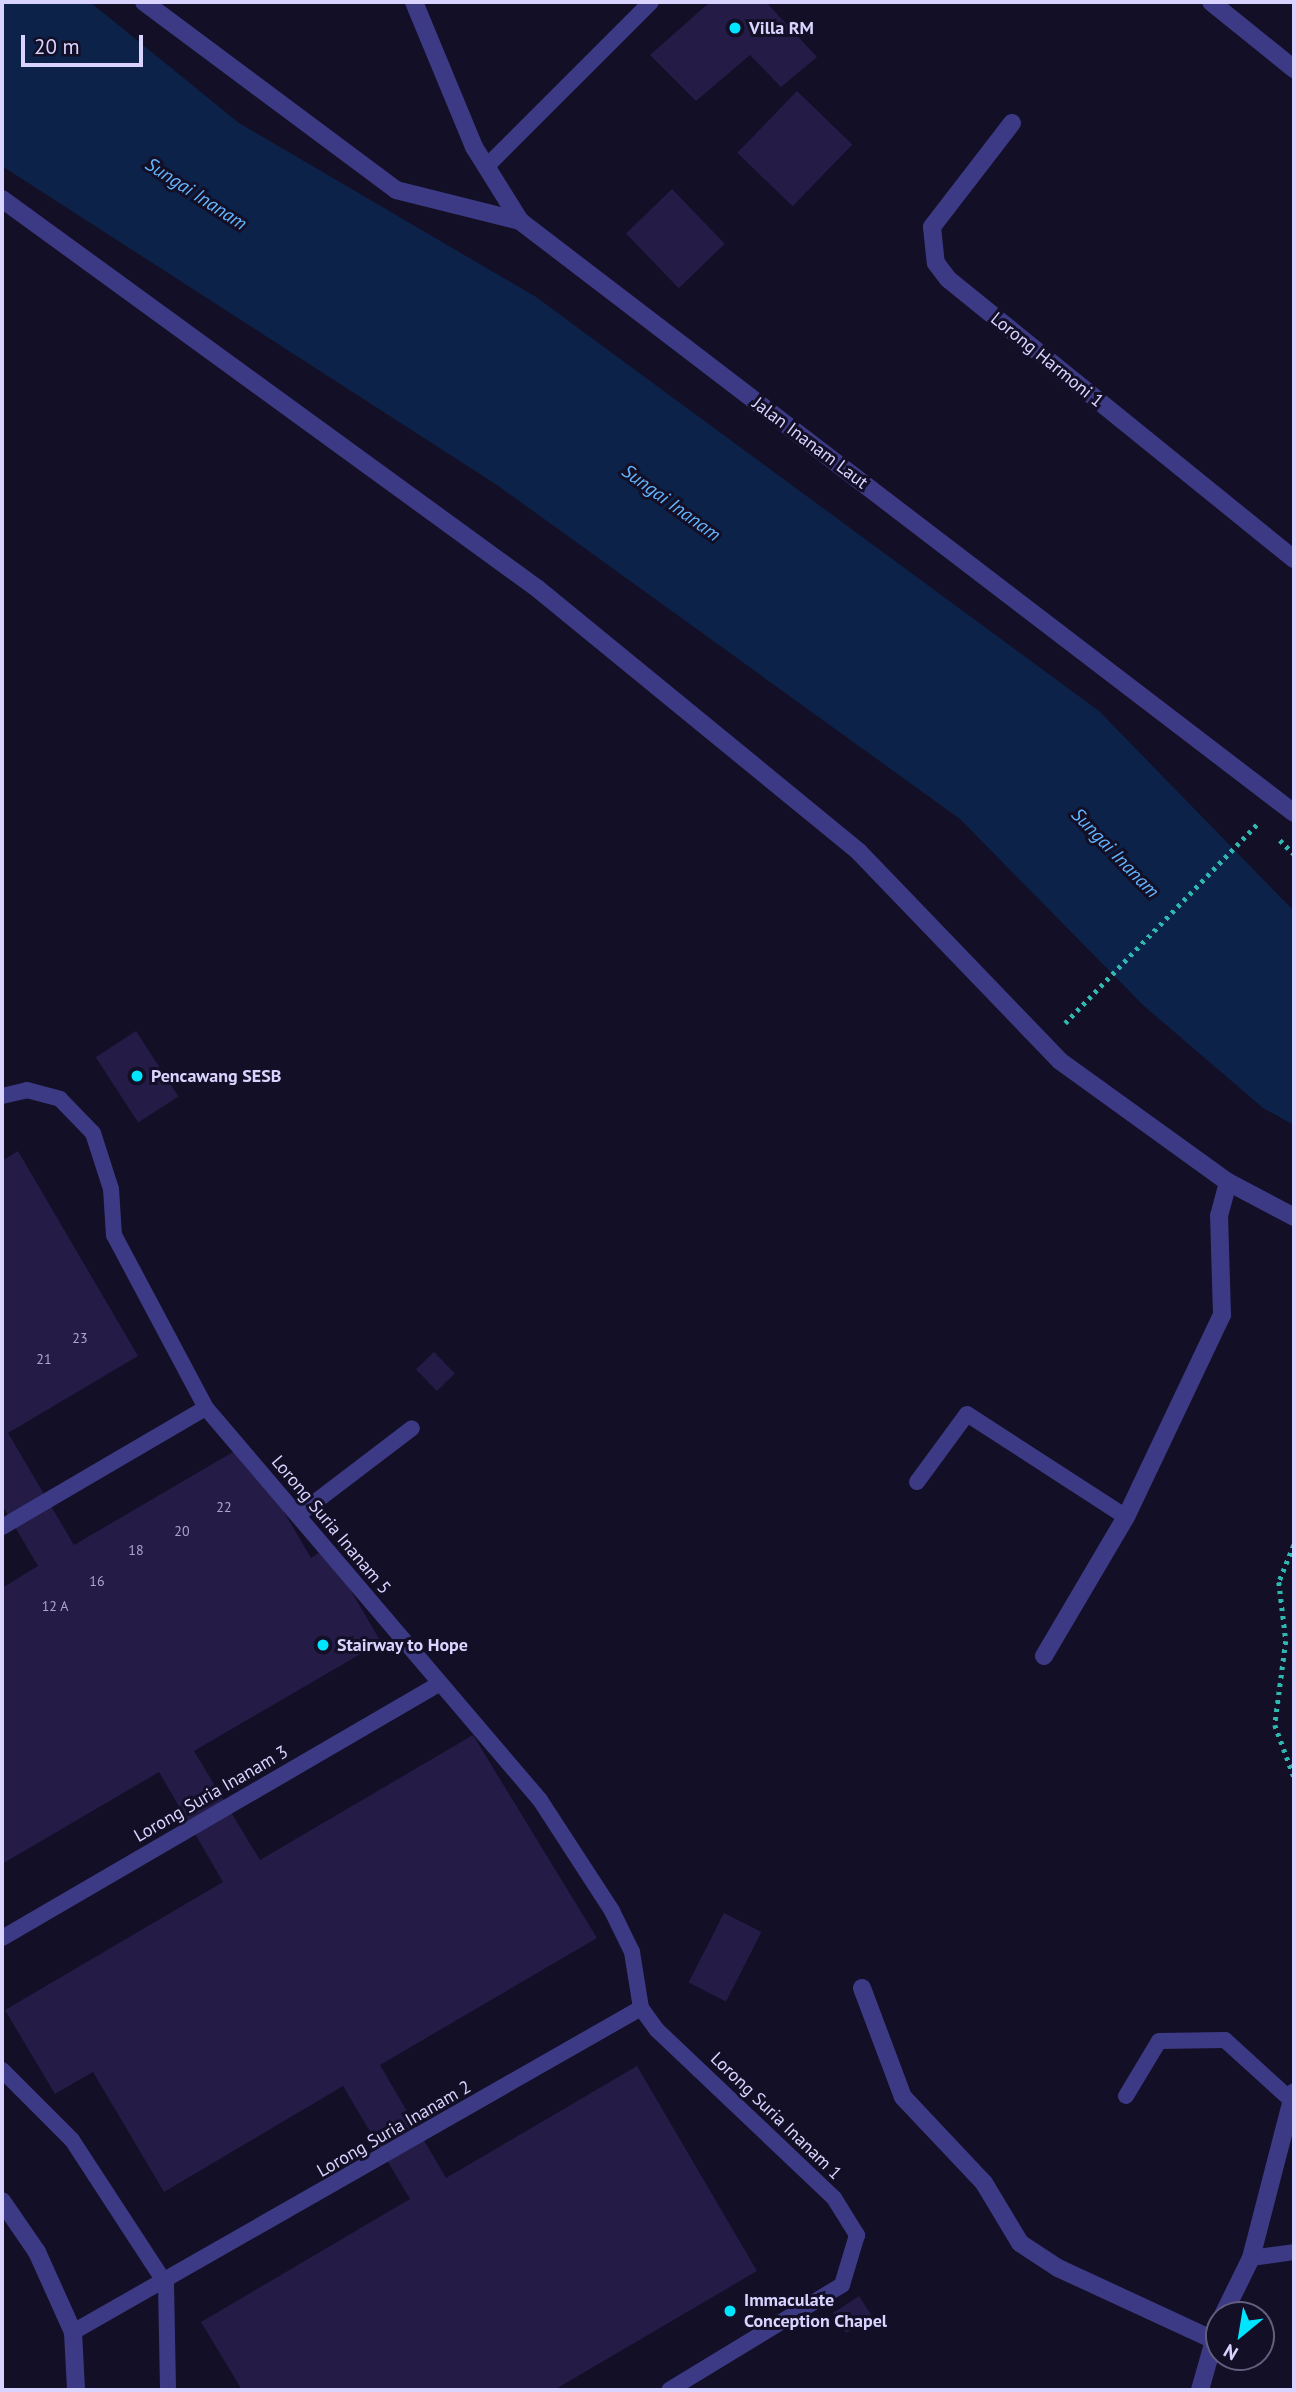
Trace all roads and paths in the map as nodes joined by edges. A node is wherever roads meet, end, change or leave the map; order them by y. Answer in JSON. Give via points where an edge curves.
{"nodes":[{"id":1,"x":144,"y":2,"type":"edge"},
{"id":2,"x":414,"y":2,"type":"edge"},
{"id":3,"x":651,"y":2,"type":"edge"},
{"id":4,"x":1211,"y":2,"type":"edge"},
{"id":5,"x":1294,"y":69,"type":"edge"},
{"id":6,"x":1012,"y":123,"type":"dead end"},
{"id":7,"x":489,"y":164,"type":"junction"},
{"id":8,"x":2,"y":199,"type":"edge"},
{"id":9,"x":520,"y":221,"type":"junction"},
{"id":10,"x":1294,"y":559,"type":"edge"},
{"id":11,"x":1294,"y":813,"type":"edge"},
{"id":12,"x":1259,"y":821,"type":"dead end"},
{"id":13,"x":1043,"y":1045,"type":"junction"},
{"id":14,"x":2,"y":1096,"type":"edge"},
{"id":15,"x":1228,"y":1182,"type":"junction"},
{"id":16,"x":1294,"y":1217,"type":"edge"},
{"id":17,"x":206,"y":1408,"type":"junction"},
{"id":18,"x":412,"y":1428,"type":"dead end"},
{"id":19,"x":917,"y":1482,"type":"dead end"},
{"id":20,"x":298,"y":1515,"type":"junction"},
{"id":21,"x":1126,"y":1517,"type":"junction"},
{"id":22,"x":2,"y":1527,"type":"edge"},
{"id":23,"x":1294,"y":1545,"type":"edge"},
{"id":24,"x":1044,"y":1656,"type":"dead end"},
{"id":25,"x":439,"y":1684,"type":"junction"},
{"id":26,"x":1294,"y":1777,"type":"edge"},
{"id":27,"x":2,"y":1938,"type":"edge"},
{"id":28,"x":862,"y":1988,"type":"dead end"},
{"id":29,"x":641,"y":2008,"type":"junction"},
{"id":30,"x":2,"y":2070,"type":"edge"},
{"id":31,"x":1126,"y":2096,"type":"dead end"},
{"id":32,"x":1293,"y":2096,"type":"edge"},
{"id":33,"x":2,"y":2202,"type":"edge"},
{"id":34,"x":1294,"y":2252,"type":"edge"},
{"id":35,"x":1251,"y":2258,"type":"junction"},
{"id":36,"x":166,"y":2284,"type":"junction"},
{"id":37,"x":1230,"y":2301,"type":"edge"},
{"id":38,"x":1205,"y":2327,"type":"edge"},
{"id":39,"x":73,"y":2332,"type":"junction"},
{"id":40,"x":1205,"y":2371,"type":"edge"},
{"id":41,"x":76,"y":2390,"type":"edge"},
{"id":42,"x":168,"y":2390,"type":"edge"},
{"id":43,"x":669,"y":2390,"type":"edge"},
{"id":44,"x":1200,"y":2390,"type":"edge"}],
"edges":[{"from":1,"to":9,"type":"street","via":[[396,190]]},
{"from":2,"to":7,"type":"street","name":"Jalan Inanam Laut","via":[[474,146]]},
{"from":3,"to":7,"type":"lane"},
{"from":4,"to":5,"type":"street"},
{"from":6,"to":10,"type":"street","name":"Lorong Harmoni 1","via":[[932,227],[936,263]]},
{"from":7,"to":9,"type":"street","name":"Jalan Inanam Laut"},
{"from":8,"to":13,"type":"street","via":[[538,589],[859,852]]},
{"from":9,"to":11,"type":"street","name":"Jalan Inanam Laut"},
{"from":12,"to":13,"type":"path"},
{"from":13,"to":15,"type":"street"},
{"from":14,"to":17,"type":"lane","name":"Lorong Suria Inanam 5","via":[[27,1090],[60,1099],[93,1133],[111,1189],[114,1235],[128,1270]]},
{"from":15,"to":16,"type":"street"},
{"from":15,"to":21,"type":"street","via":[[1219,1216],[1222,1315]]},
{"from":17,"to":20,"type":"lane","name":"Lorong Suria Inanam 5"},
{"from":17,"to":22,"type":"lane"},
{"from":18,"to":20,"type":"lane"},
{"from":19,"to":21,"type":"lane","via":[[967,1414]]},
{"from":20,"to":25,"type":"lane","name":"Lorong Suria Inanam 5"},
{"from":21,"to":24,"type":"street"},
{"from":23,"to":26,"type":"path","via":[[1279,1582],[1286,1641],[1275,1726]]},
{"from":25,"to":27,"type":"lane","name":"Lorong Suria Inanam 3"},
{"from":25,"to":29,"type":"lane","name":"Lorong Suria Inanam 5","via":[[540,1800],[612,1911],[632,1952]]},
{"from":28,"to":38,"type":"street","via":[[903,2097],[984,2183],[1020,2243],[1058,2268]]},
{"from":29,"to":36,"type":"lane","name":"Lorong Suria Inanam 2"},
{"from":29,"to":43,"type":"lane","name":"Lorong Suria Inanam 1","via":[[657,2030],[834,2198],[857,2235],[842,2285]]},
{"from":30,"to":36,"type":"lane","via":[[72,2140]]},
{"from":31,"to":32,"type":"lane","via":[[1159,2041],[1225,2040]]},
{"from":32,"to":35,"type":"street"},
{"from":33,"to":39,"type":"street","via":[[37,2252]]},
{"from":34,"to":35,"type":"lane"},
{"from":35,"to":37,"type":"street"},
{"from":36,"to":39,"type":"lane","name":"Lorong Suria Inanam 2"},
{"from":36,"to":42,"type":"lane"},
{"from":39,"to":41,"type":"street"},
{"from":40,"to":44,"type":"street"}]}
